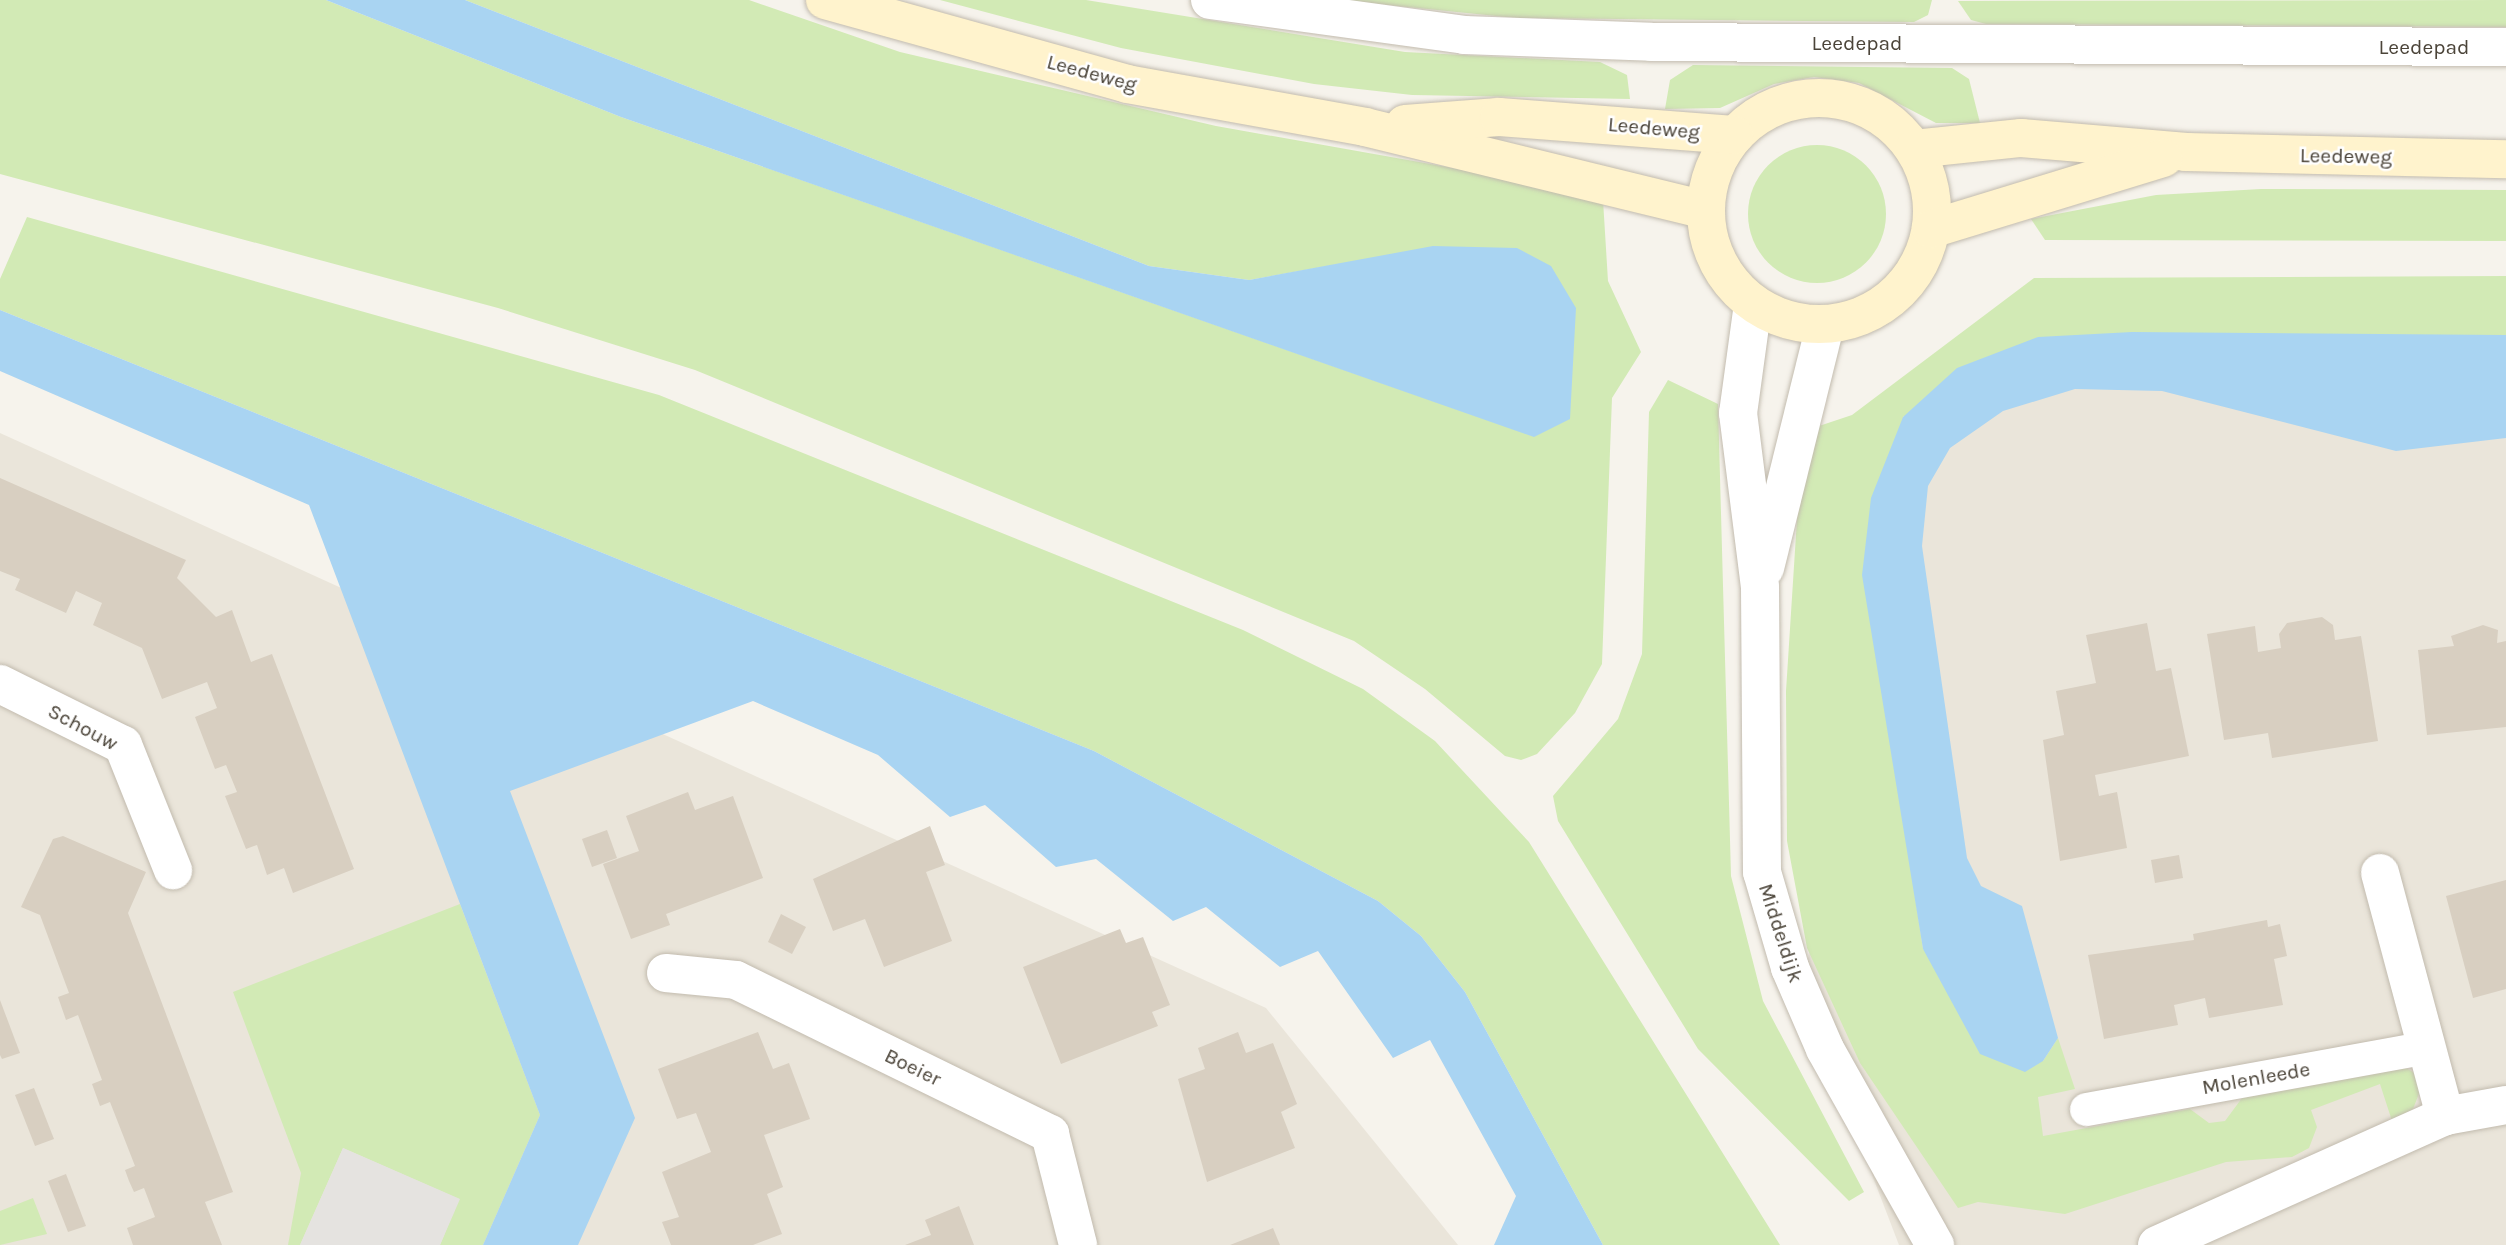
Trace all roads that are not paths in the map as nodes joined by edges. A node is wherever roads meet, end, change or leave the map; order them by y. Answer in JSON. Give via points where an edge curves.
{"nodes":[{"id":1,"x":825,"y":0,"type":"edge"},
{"id":2,"x":1210,"y":0,"type":"edge"},
{"id":3,"x":2506,"y":47,"type":"edge"},
{"id":4,"x":1365,"y":127,"type":"junction"},
{"id":5,"x":1734,"y":135,"type":"junction"},
{"id":6,"x":1914,"y":149,"type":"junction"},
{"id":7,"x":2186,"y":152,"type":"junction"},
{"id":8,"x":2506,"y":159,"type":"edge"},
{"id":9,"x":1705,"y":210,"type":"junction"},
{"id":10,"x":1931,"y":229,"type":"junction"},
{"id":11,"x":1753,"y":304,"type":"junction"},
{"id":12,"x":1825,"y":325,"type":"junction"},
{"id":13,"x":1760,"y":587,"type":"junction"},
{"id":14,"x":0,"y":684,"type":"edge"},
{"id":15,"x":173,"y":870,"type":"dead end"},
{"id":16,"x":2381,"y":873,"type":"dead end"},
{"id":17,"x":666,"y":974,"type":"dead end"},
{"id":18,"x":2426,"y":1047,"type":"junction"},
{"id":19,"x":2506,"y":1105,"type":"edge"},
{"id":20,"x":2086,"y":1109,"type":"dead end"},
{"id":21,"x":2445,"y":1116,"type":"junction"},
{"id":22,"x":1078,"y":1245,"type":"edge"},
{"id":23,"x":1935,"y":1245,"type":"edge"},
{"id":24,"x":2157,"y":1245,"type":"edge"}],
"edges":[{"from":1,"to":4,"type":"main road","name":"Leedeweg","via":[[1128,84]]},
{"from":2,"to":3,"type":"street","name":"Leedepad","via":[[1464,35],[1651,42]]},
{"from":4,"to":5,"type":"main road","name":"Leedeweg","via":[[1499,117]]},
{"from":4,"to":9,"type":"main road","name":"Leedeweg"},
{"from":5,"to":6,"type":"main road","via":[[1776,106],[1827,98],[1876,113]]},
{"from":5,"to":9,"type":"main road","via":[[1713,170]]},
{"from":6,"to":7,"type":"main road","name":"Leedeweg","via":[[2021,138]]},
{"from":6,"to":10,"type":"main road","via":[[1930,187]]},
{"from":7,"to":8,"type":"main road","name":"Leedeweg"},
{"from":7,"to":10,"type":"main road","name":"Leedeweg"},
{"from":9,"to":11,"type":"main road","via":[[1723,273]]},
{"from":10,"to":12,"type":"main road","via":[[1912,277],[1895,296],[1850,321]]},
{"from":11,"to":12,"type":"main road","via":[[1800,324]]},
{"from":11,"to":13,"type":"street","name":"Middeldijk","via":[[1738,413]]},
{"from":12,"to":13,"type":"street","name":"Middeldijk"},
{"from":13,"to":23,"type":"street","name":"Middeldijk","via":[[1762,872],[1790,968],[1825,1049]]},
{"from":14,"to":15,"type":"street","name":"Schouw","via":[[123,745]]},
{"from":16,"to":18,"type":"street"},
{"from":17,"to":22,"type":"street","name":"Boeier","via":[[736,980],[1049,1134]]},
{"from":18,"to":20,"type":"lane","name":"Molenleede"},
{"from":18,"to":21,"type":"street"},
{"from":19,"to":21,"type":"street"},
{"from":21,"to":24,"type":"street"}]}
